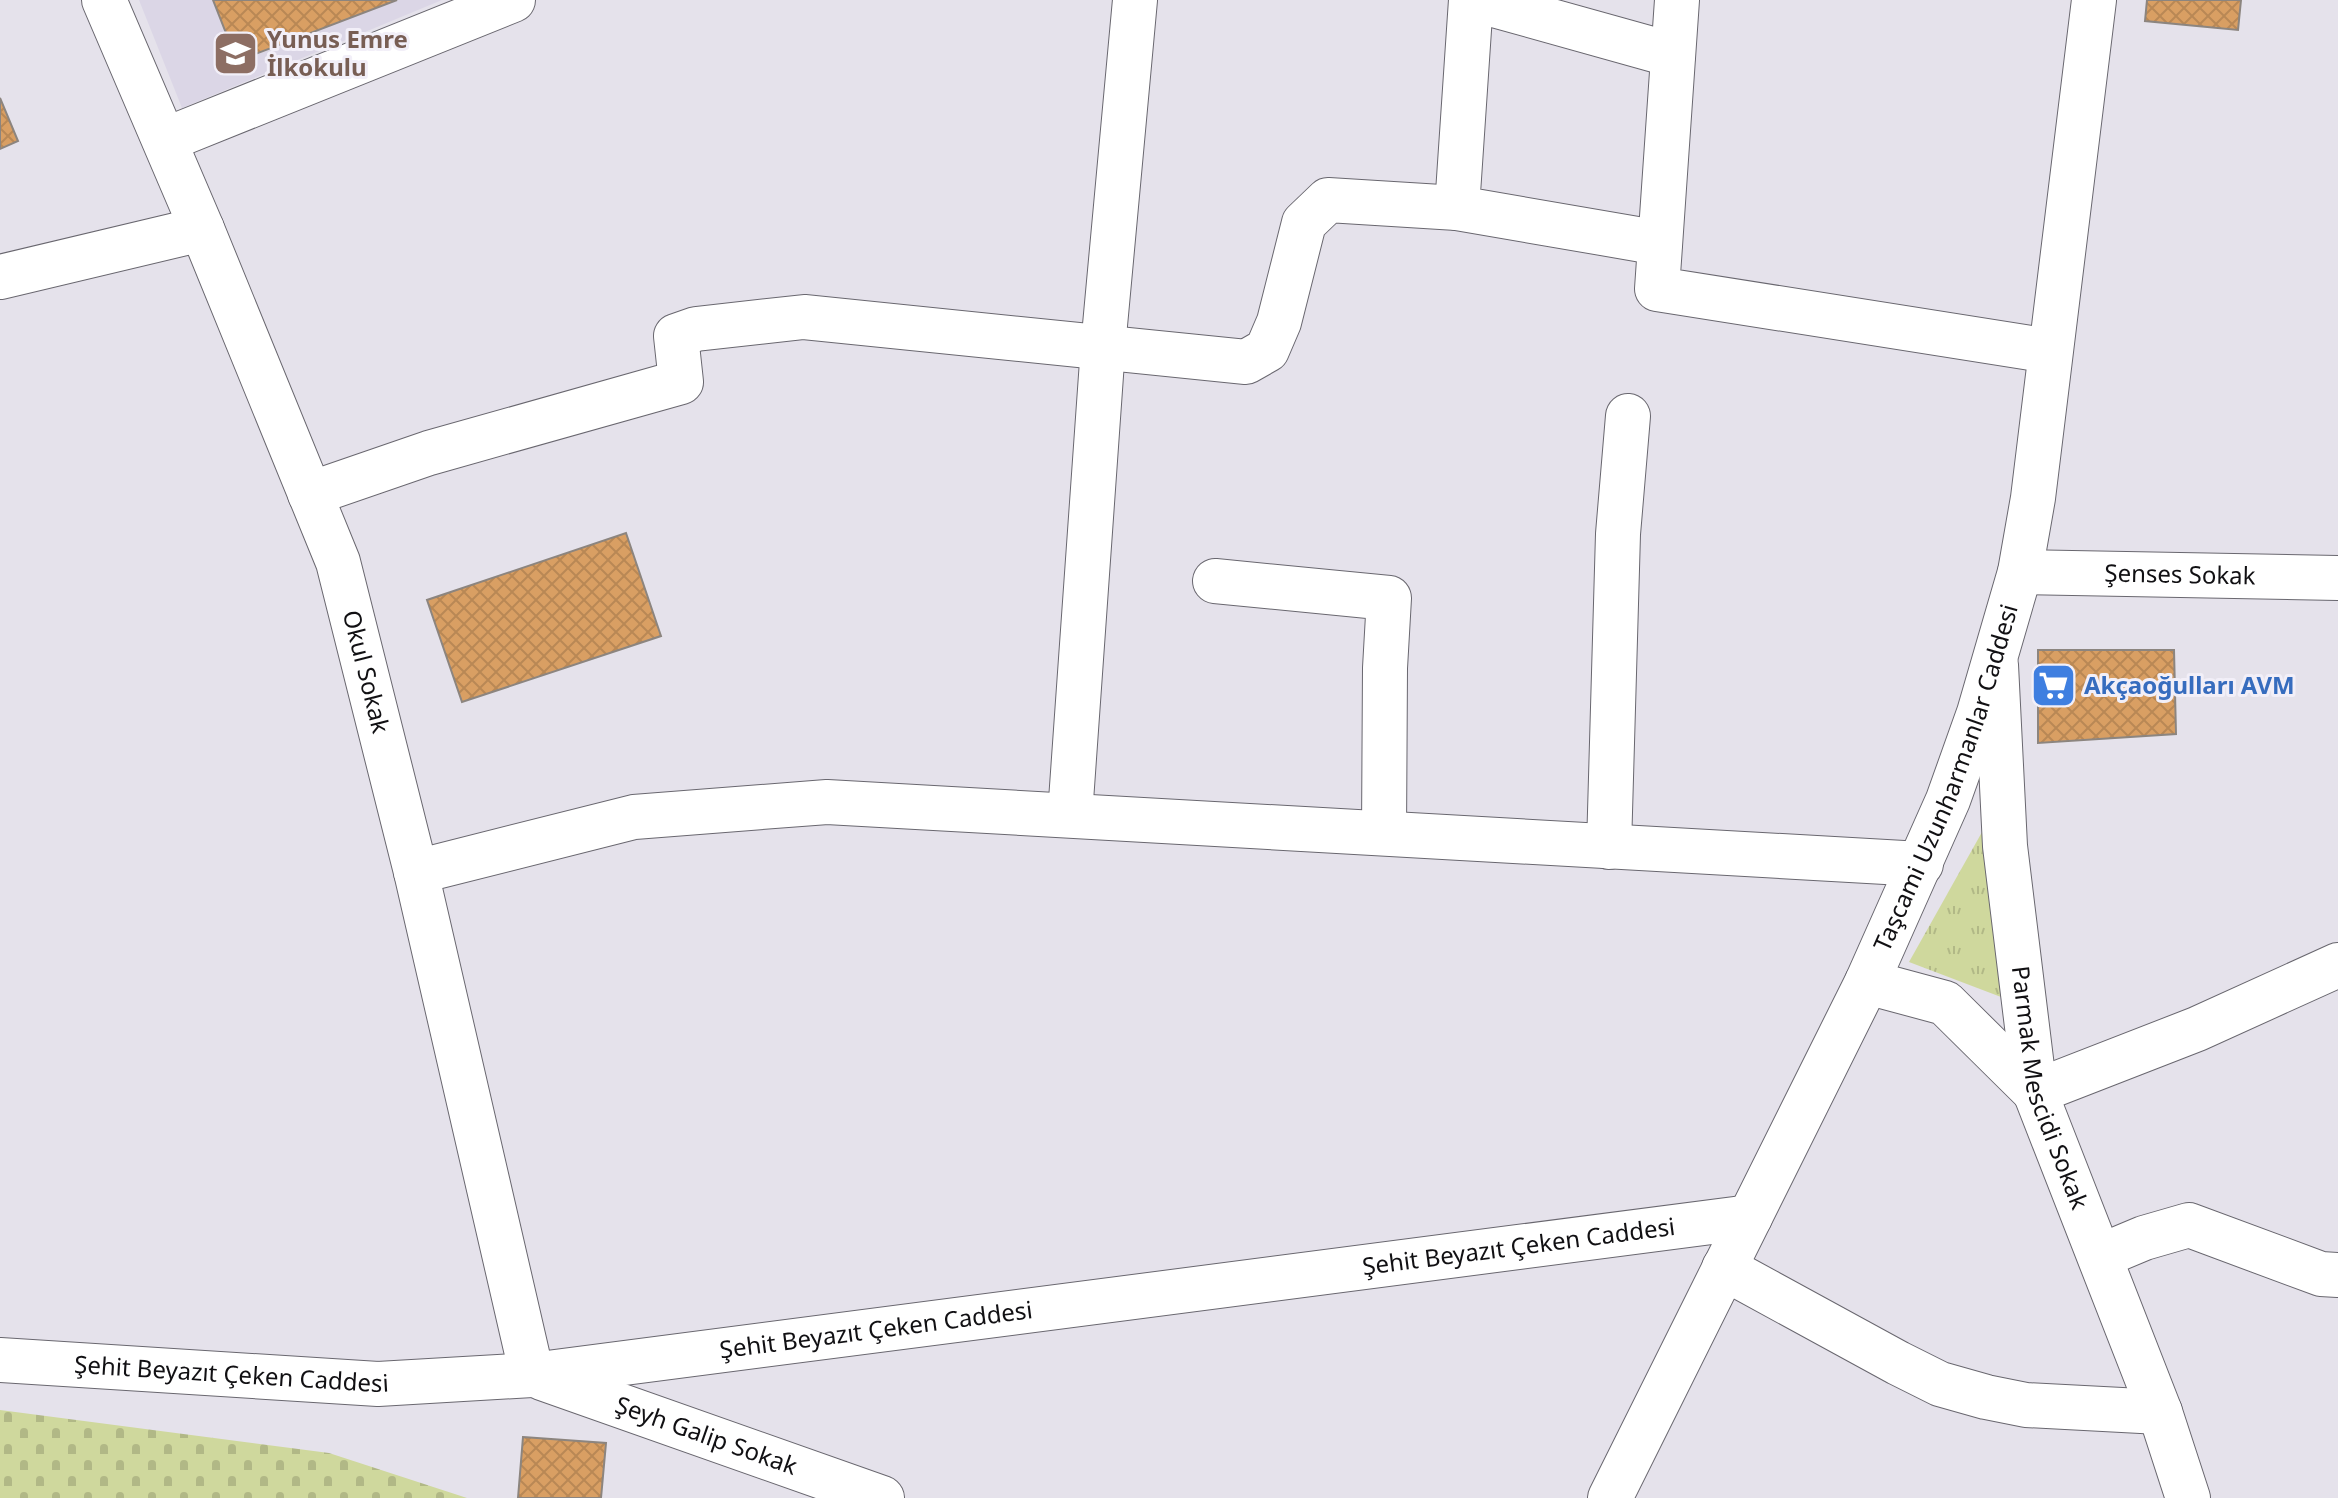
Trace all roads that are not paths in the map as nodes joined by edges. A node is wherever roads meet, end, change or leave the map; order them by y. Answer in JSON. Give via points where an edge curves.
{"nodes":[{"id":1,"x":104,"y":0,"type":"edge"},
{"id":2,"x":513,"y":0,"type":"edge"},
{"id":3,"x":1135,"y":0,"type":"edge"},
{"id":4,"x":1474,"y":0,"type":"edge"},
{"id":5,"x":1677,"y":0,"type":"edge"},
{"id":6,"x":2094,"y":0,"type":"edge"},
{"id":7,"x":1673,"y":55,"type":"junction"},
{"id":8,"x":165,"y":140,"type":"junction"},
{"id":9,"x":1457,"y":208,"type":"junction"},
{"id":10,"x":202,"y":229,"type":"junction"},
{"id":11,"x":1660,"y":243,"type":"junction"},
{"id":12,"x":0,"y":277,"type":"edge"},
{"id":13,"x":1103,"y":347,"type":"junction"},
{"id":14,"x":2050,"y":351,"type":"junction"},
{"id":15,"x":1628,"y":416,"type":"dead end"},
{"id":16,"x":310,"y":494,"type":"junction"},
{"id":17,"x":2020,"y":572,"type":"junction"},
{"id":18,"x":2338,"y":578,"type":"edge"},
{"id":19,"x":1215,"y":581,"type":"dead end"},
{"id":20,"x":1996,"y":659,"type":"junction"},
{"id":21,"x":1070,"y":815,"type":"junction"},
{"id":22,"x":1384,"y":833,"type":"junction"},
{"id":23,"x":1609,"y":847,"type":"junction"},
{"id":24,"x":1921,"y":864,"type":"junction"},
{"id":25,"x":416,"y":872,"type":"junction"},
{"id":26,"x":2338,"y":965,"type":"edge"},
{"id":27,"x":1867,"y":982,"type":"junction"},
{"id":28,"x":2035,"y":1092,"type":"junction"},
{"id":29,"x":1750,"y":1217,"type":"junction"},
{"id":30,"x":2101,"y":1256,"type":"junction"},
{"id":31,"x":1724,"y":1268,"type":"junction"},
{"id":32,"x":2338,"y":1275,"type":"edge"},
{"id":33,"x":0,"y":1360,"type":"edge"},
{"id":34,"x":532,"y":1375,"type":"junction"},
{"id":35,"x":2160,"y":1412,"type":"junction"},
{"id":36,"x":882,"y":1498,"type":"edge"},
{"id":37,"x":1610,"y":1498,"type":"edge"},
{"id":38,"x":2188,"y":1498,"type":"edge"}],
"edges":[{"from":1,"to":8,"type":"street","name":"Okul Sokak"},
{"from":2,"to":8,"type":"street"},
{"from":3,"to":13,"type":"street"},
{"from":4,"to":7,"type":"street"},
{"from":4,"to":9,"type":"street"},
{"from":5,"to":7,"type":"street"},
{"from":6,"to":14,"type":"street","name":"Taşcami Uzunharmanlar Caddesi"},
{"from":7,"to":11,"type":"street"},
{"from":8,"to":10,"type":"street","name":"Okul Sokak"},
{"from":9,"to":11,"type":"street"},
{"from":9,"to":13,"type":"street","via":[[1328,200],[1304,223],[1267,350],[1246,362]]},
{"from":10,"to":12,"type":"street"},
{"from":10,"to":16,"type":"street","name":"Okul Sokak"},
{"from":11,"to":14,"type":"street","via":[[1657,289]]},
{"from":13,"to":16,"type":"street","via":[[804,317],[696,329],[676,336],[681,382],[429,453]]},
{"from":13,"to":21,"type":"street"},
{"from":14,"to":17,"type":"street","name":"Taşcami Uzunharmanlar Caddesi"},
{"from":15,"to":23,"type":"street","via":[[1618,534]]},
{"from":16,"to":25,"type":"street","name":"Okul Sokak","via":[[338,562]]},
{"from":17,"to":18,"type":"street","name":"Şenses Sokak"},
{"from":17,"to":20,"type":"street","name":"Taşcami Uzunharmanlar Caddesi"},
{"from":19,"to":22,"type":"street","via":[[1389,598]]},
{"from":20,"to":24,"type":"street","name":"Taşcami Uzunharmanlar Caddesi"},
{"from":20,"to":28,"type":"street","name":"Parmak Mescidi Sokak","via":[[2005,846]]},
{"from":21,"to":22,"type":"street"},
{"from":21,"to":25,"type":"street","via":[[827,802],[634,817]]},
{"from":22,"to":23,"type":"street"},
{"from":23,"to":24,"type":"street"},
{"from":24,"to":27,"type":"street","name":"Taşcami Uzunharmanlar Caddesi"},
{"from":25,"to":34,"type":"street","name":"Okul Sokak"},
{"from":26,"to":28,"type":"street","via":[[2197,1029]]},
{"from":27,"to":28,"type":"street","via":[[1945,1003]]},
{"from":27,"to":29,"type":"street","name":"Taşcami Uzunharmanlar Caddesi"},
{"from":28,"to":30,"type":"street","name":"Parmak Mescidi Sokak"},
{"from":29,"to":31,"type":"street","name":"Taşcami Uzunharmanlar Caddesi"},
{"from":29,"to":34,"type":"street","name":"Şehit Beyazıt Çeken Caddesi"},
{"from":30,"to":32,"type":"street","via":[[2189,1225],[2321,1274]]},
{"from":30,"to":35,"type":"street","name":"Parmak Mescidi Sokak"},
{"from":31,"to":35,"type":"street","via":[[1940,1384],[2026,1405]]},
{"from":31,"to":37,"type":"street","name":"Taşcami Uzunharmanlar Caddesi"},
{"from":33,"to":34,"type":"street","name":"Şehit Beyazıt Çeken Caddesi","via":[[378,1384]]},
{"from":34,"to":36,"type":"street","name":"Şeyh Galip Sokak"},
{"from":35,"to":38,"type":"street","name":"Parmak Mescidi Sokak"}]}
